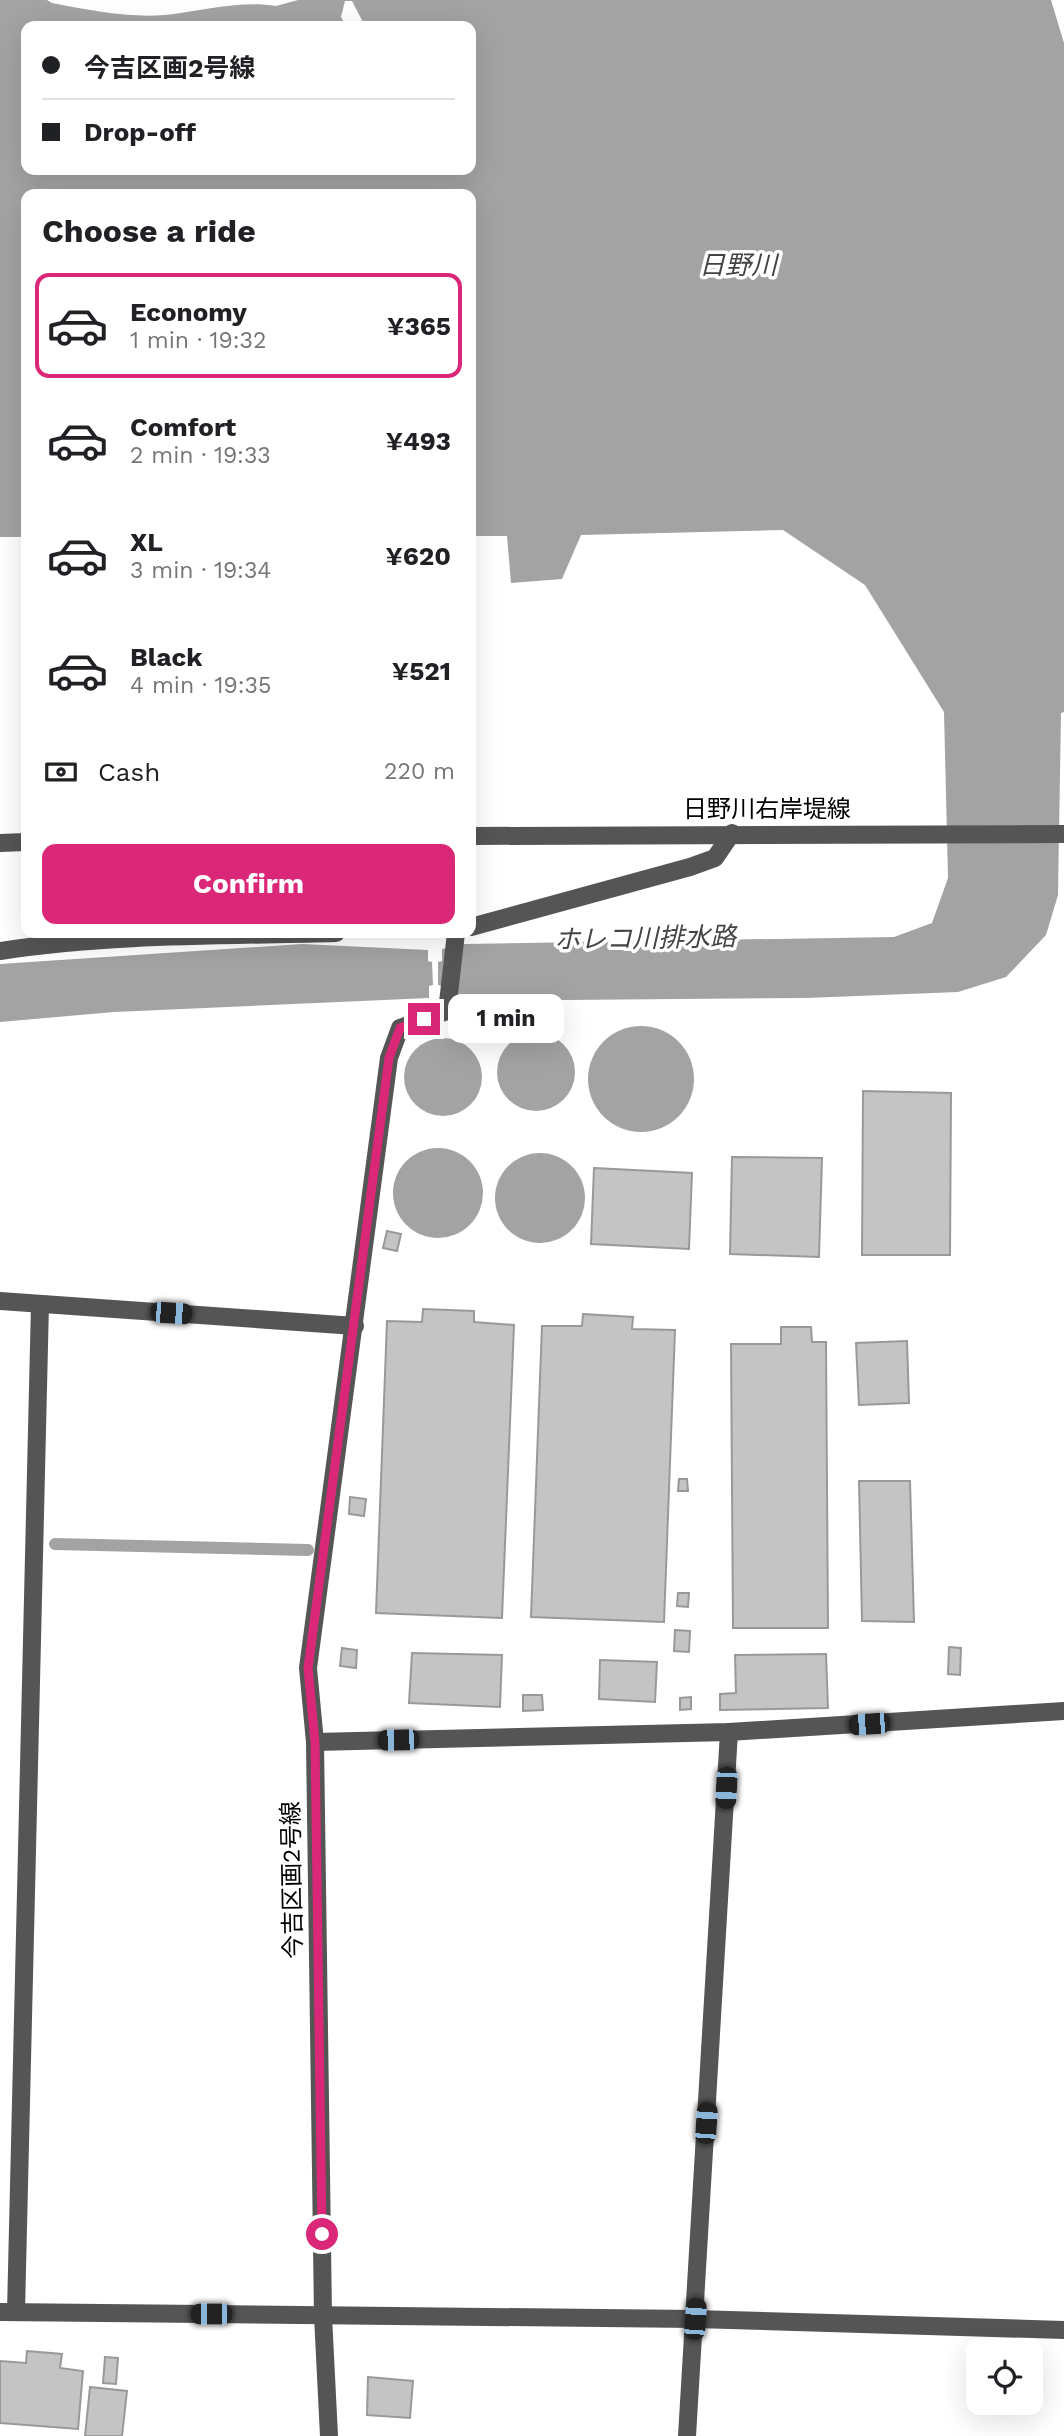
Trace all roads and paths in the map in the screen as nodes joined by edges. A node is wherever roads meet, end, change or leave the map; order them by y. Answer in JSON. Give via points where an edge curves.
{"nodes":[{"id":1,"x":732,"y":833,"type":"junction"},
{"id":2,"x":1064,"y":834,"type":"edge"},
{"id":3,"x":476,"y":836,"type":"edge"},
{"id":4,"x":21,"y":842,"type":"edge"},
{"id":5,"x":0,"y":844,"type":"edge"},
{"id":6,"x":476,"y":926,"type":"edge"},
{"id":7,"x":172,"y":938,"type":"edge"},
{"id":8,"x":455,"y":938,"type":"edge"},
{"id":9,"x":0,"y":951,"type":"edge"},
{"id":10,"x":0,"y":1301,"type":"edge"},
{"id":11,"x":40,"y":1304,"type":"junction"},
{"id":12,"x":355,"y":1326,"type":"junction"},
{"id":13,"x":1064,"y":1711,"type":"edge"},
{"id":14,"x":729,"y":1732,"type":"junction"},
{"id":15,"x":315,"y":1742,"type":"junction"},
{"id":16,"x":8,"y":2312,"type":"edge"},
{"id":17,"x":323,"y":2316,"type":"junction"},
{"id":18,"x":695,"y":2319,"type":"junction"},
{"id":19,"x":1064,"y":2330,"type":"edge"},
{"id":20,"x":329,"y":2436,"type":"edge"},
{"id":21,"x":687,"y":2436,"type":"edge"}],
"edges":[{"from":1,"to":2,"type":"street","name":"日野川右岸堤線"},
{"from":1,"to":3,"type":"street","name":"日野川右岸堤線"},
{"from":1,"to":6,"type":"street","via":[[715,858]]},
{"from":4,"to":5,"type":"street"},
{"from":7,"to":9,"type":"street"},
{"from":8,"to":12,"type":"street","name":"今吉区画2号線","via":[[447,1011],[400,1028],[389,1058]]},
{"from":10,"to":11,"type":"street"},
{"from":11,"to":12,"type":"street"},
{"from":11,"to":16,"type":"street"},
{"from":12,"to":15,"type":"street","name":"今吉区画2号線","via":[[308,1668]]},
{"from":13,"to":14,"type":"street"},
{"from":14,"to":15,"type":"street"},
{"from":14,"to":18,"type":"street"},
{"from":15,"to":17,"type":"street","name":"今吉区画2号線"},
{"from":16,"to":17,"type":"street"},
{"from":17,"to":18,"type":"street"},
{"from":17,"to":20,"type":"street","name":"今吉区画2号線"},
{"from":18,"to":19,"type":"street"},
{"from":18,"to":21,"type":"street"}]}
